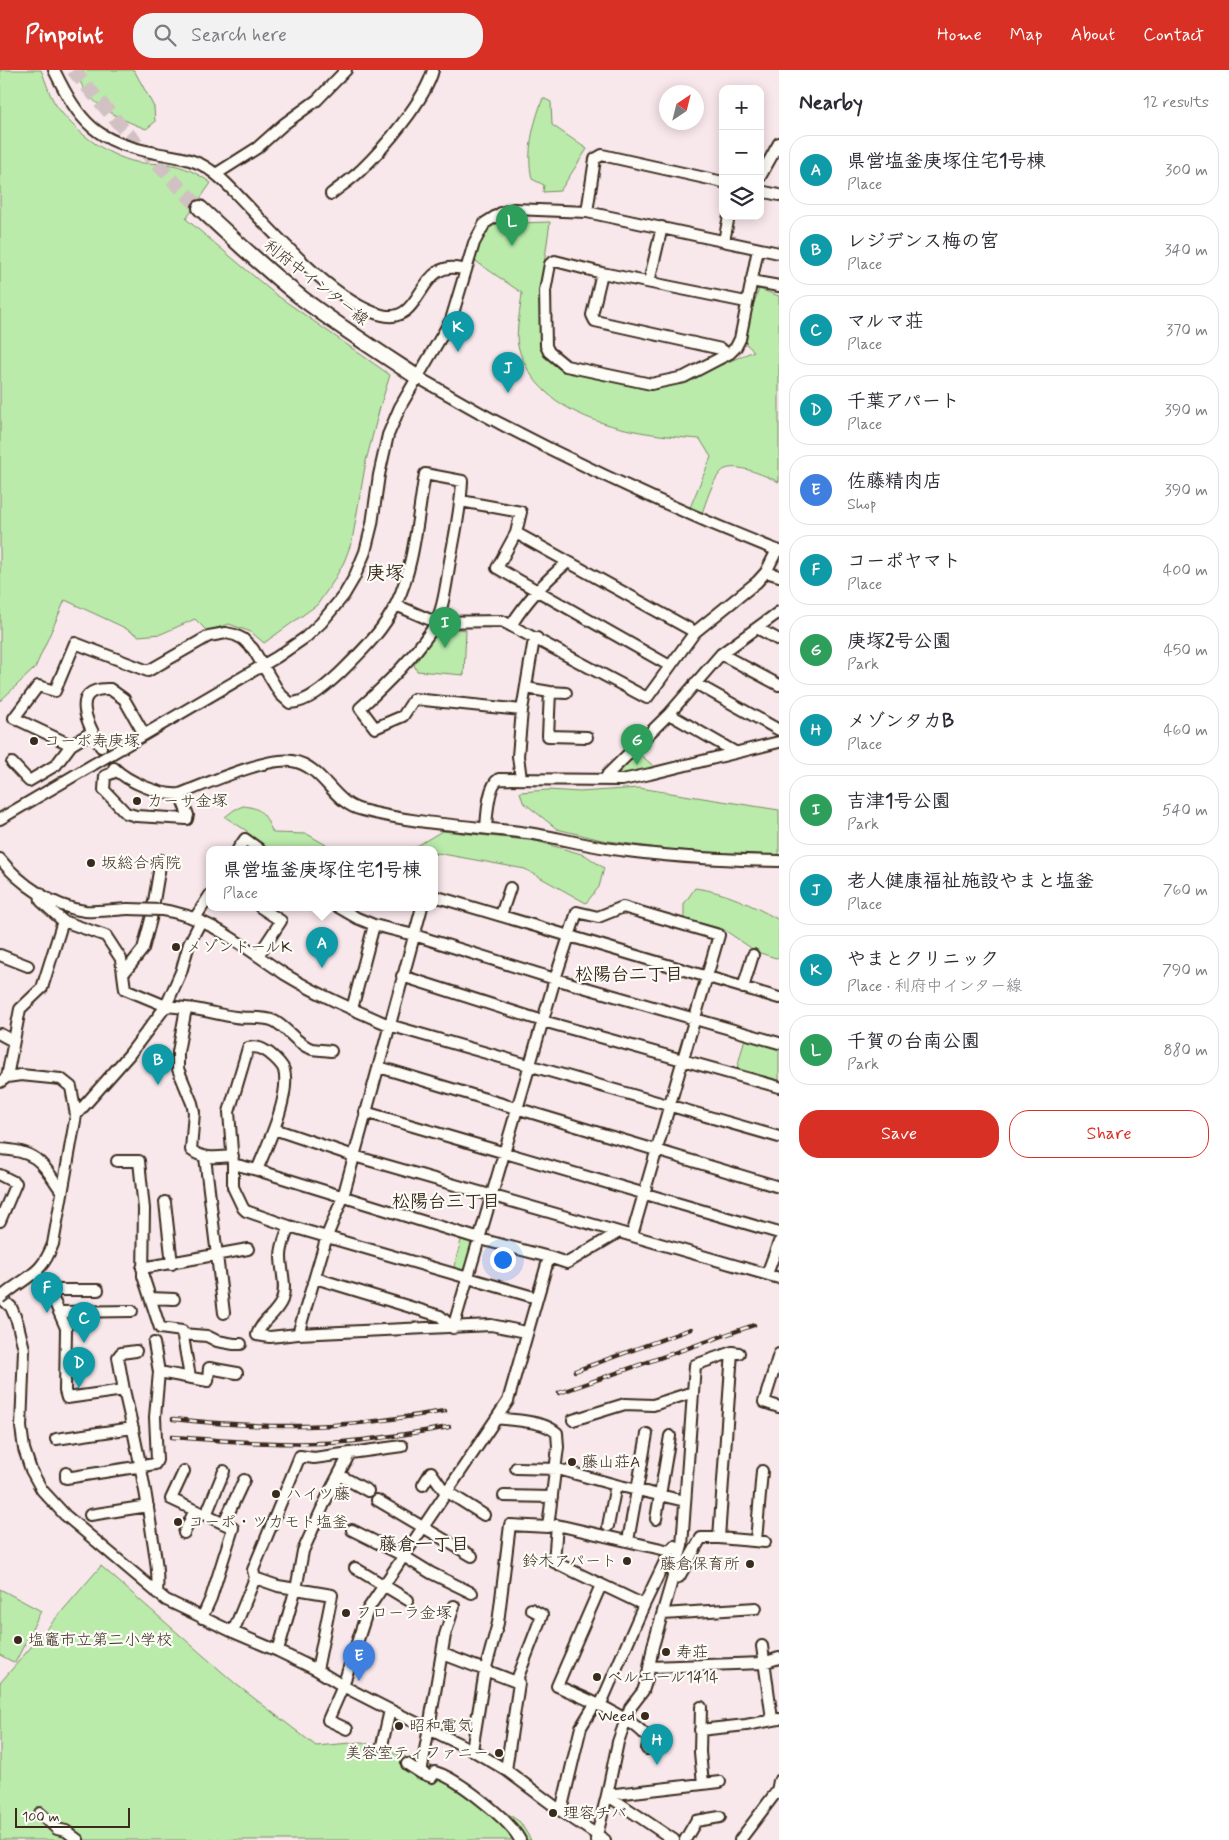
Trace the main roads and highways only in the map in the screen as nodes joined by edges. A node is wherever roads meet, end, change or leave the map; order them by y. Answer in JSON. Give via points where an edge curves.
{"nodes":[{"id":1,"x":200,"y":208,"type":"tunnel mouth"},
{"id":2,"x":417,"y":377,"type":"road end"}],
"edges":[{"from":1,"to":2,"type":"main road","name":"利府中インター線","via":[[304,299]]}]}
